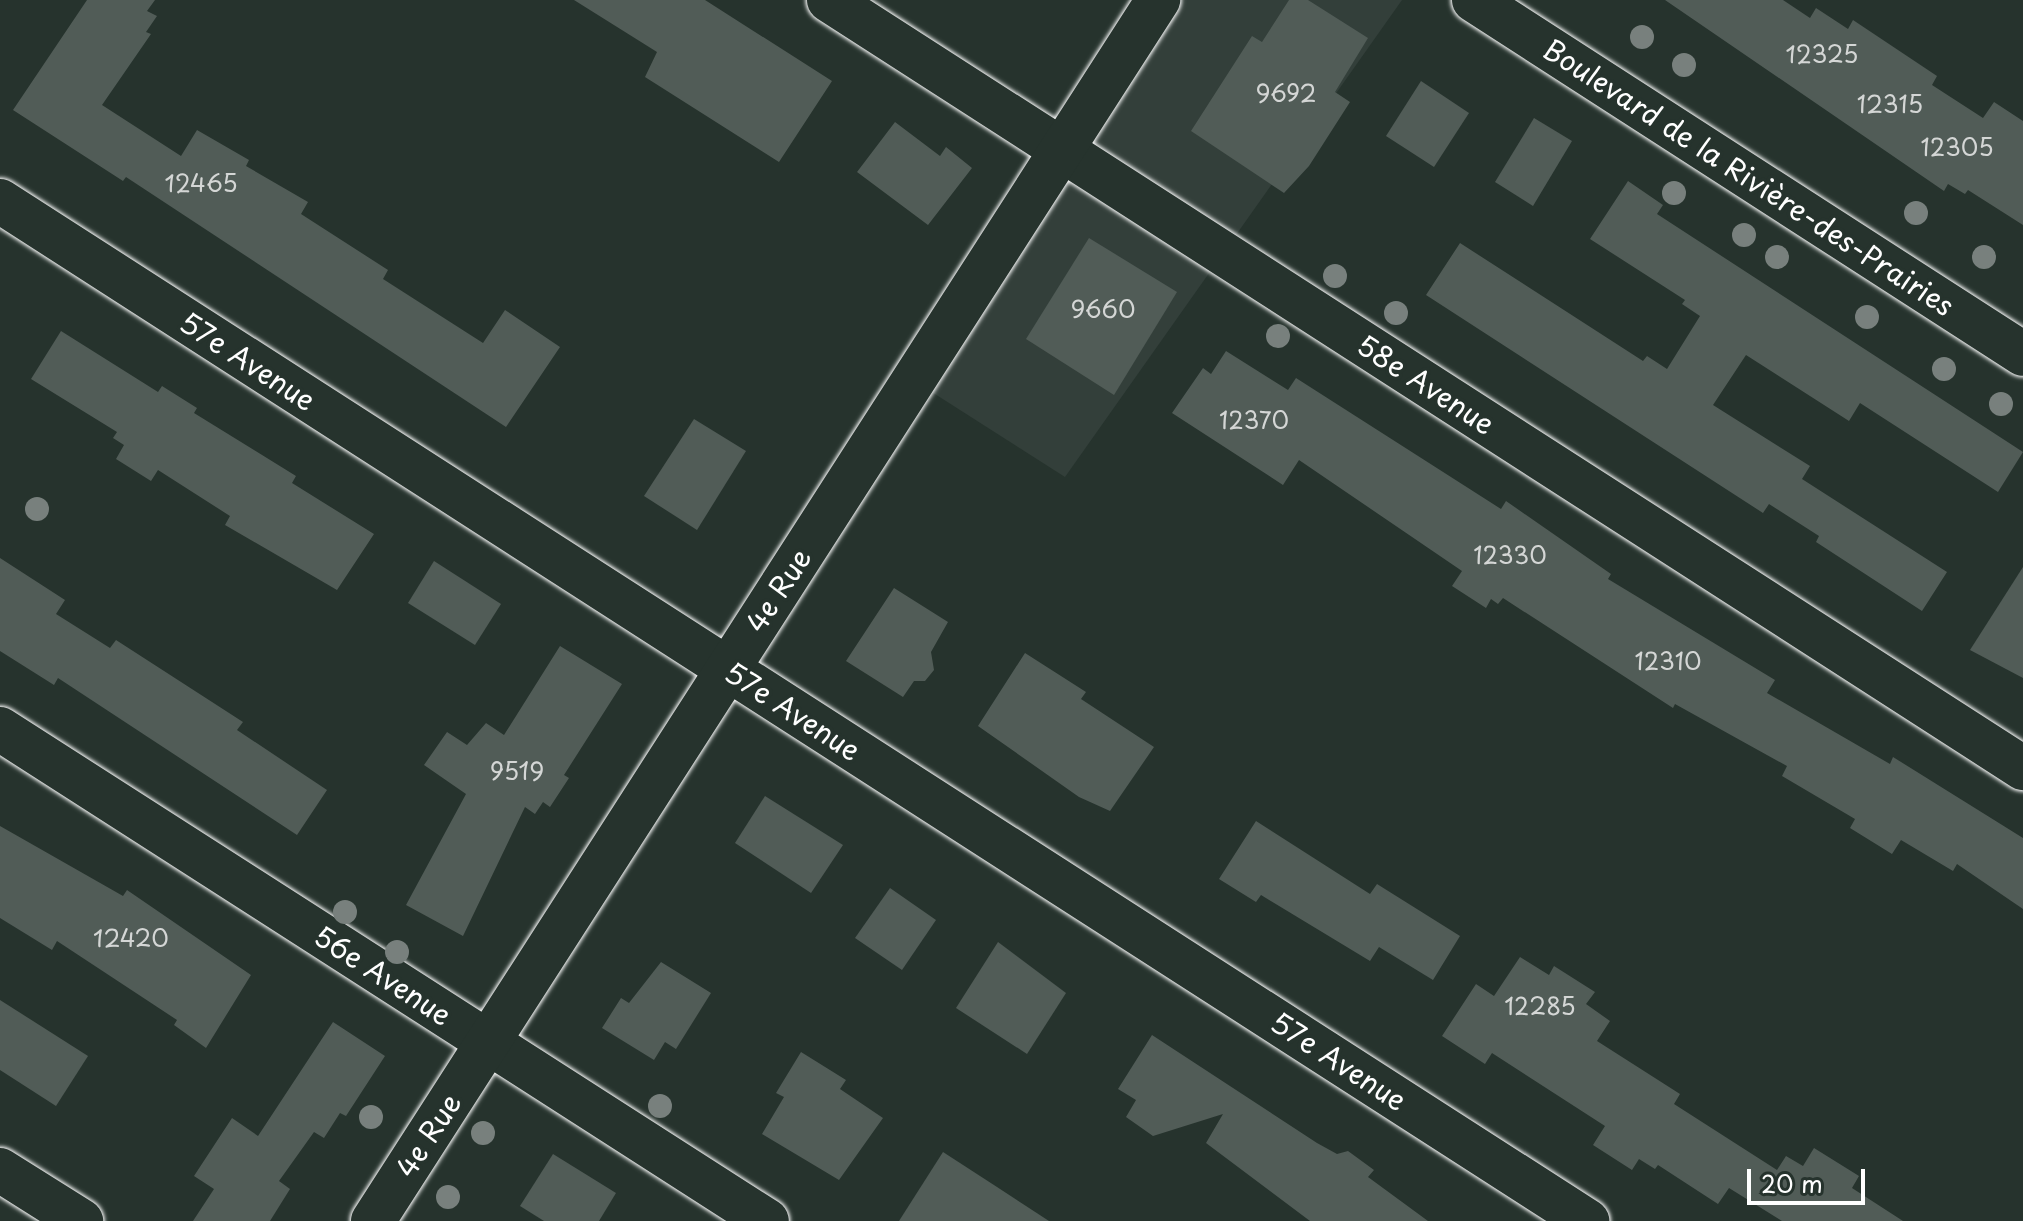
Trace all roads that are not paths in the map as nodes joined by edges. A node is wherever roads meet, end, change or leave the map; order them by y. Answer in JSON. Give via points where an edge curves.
{"nodes":[{"id":1,"x":829,"y":0,"type":"edge"},
{"id":2,"x":1158,"y":0,"type":"edge"},
{"id":3,"x":1503,"y":8,"type":"edge"},
{"id":4,"x":1061,"y":149,"type":"junction"},
{"id":5,"x":0,"y":201,"type":"edge"},
{"id":6,"x":2023,"y":354,"type":"edge"},
{"id":7,"x":727,"y":669,"type":"junction"},
{"id":8,"x":0,"y":729,"type":"edge"},
{"id":9,"x":2023,"y":768,"type":"edge"},
{"id":10,"x":488,"y":1042,"type":"junction"},
{"id":11,"x":0,"y":1170,"type":"edge"},
{"id":12,"x":81,"y":1221,"type":"edge"},
{"id":13,"x":373,"y":1221,"type":"edge"},
{"id":14,"x":767,"y":1221,"type":"edge"},
{"id":15,"x":1587,"y":1221,"type":"edge"}],
"edges":[{"from":1,"to":4,"type":"street","name":"58e Avenue"},
{"from":2,"to":4,"type":"street","name":"4e Rue"},
{"from":3,"to":6,"type":"street","name":"Boulevard de la Rivière-des-Prairies"},
{"from":4,"to":7,"type":"street","name":"4e Rue"},
{"from":4,"to":9,"type":"street","name":"58e Avenue"},
{"from":5,"to":7,"type":"street","name":"57e Avenue"},
{"from":7,"to":10,"type":"street","name":"4e Rue"},
{"from":7,"to":15,"type":"street","name":"57e Avenue"},
{"from":8,"to":10,"type":"street","name":"56e Avenue"},
{"from":10,"to":13,"type":"street","name":"4e Rue"},
{"from":10,"to":14,"type":"street","name":"56e Avenue"},
{"from":11,"to":12,"type":"street"}]}
